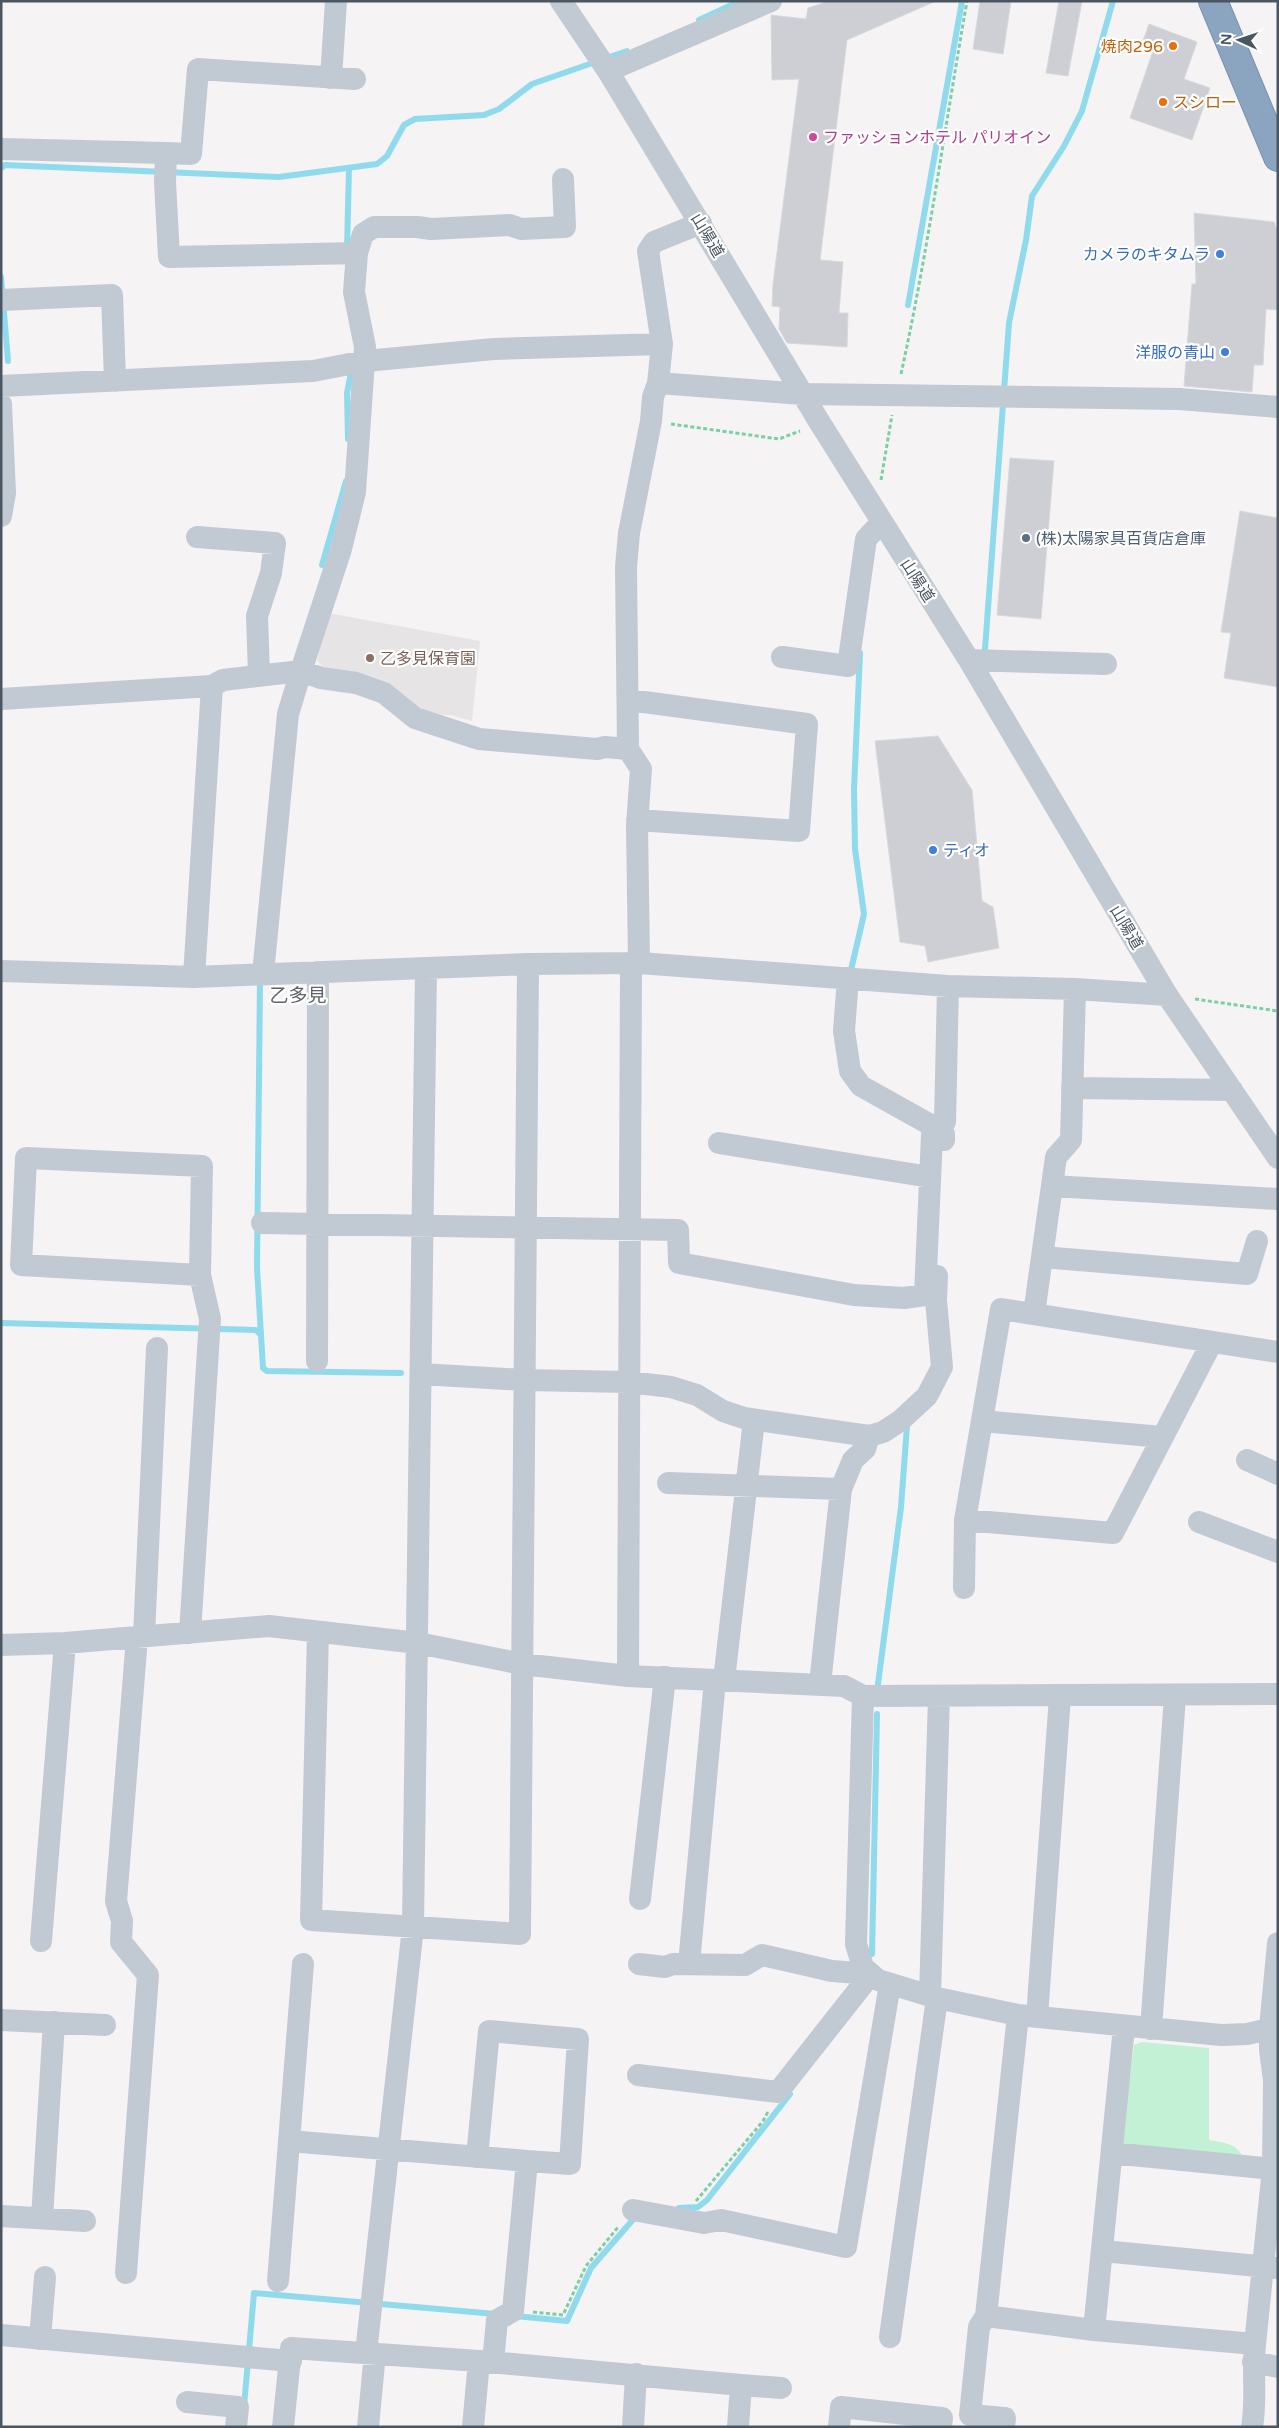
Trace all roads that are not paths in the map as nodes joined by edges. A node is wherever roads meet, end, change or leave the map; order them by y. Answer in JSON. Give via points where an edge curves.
{"nodes":[{"id":1,"x":336,"y":1,"type":"edge"},
{"id":2,"x":561,"y":1,"type":"edge"},
{"id":3,"x":771,"y":1,"type":"edge"},
{"id":4,"x":1213,"y":1,"type":"edge"},
{"id":5,"x":604,"y":64,"type":"junction"},
{"id":6,"x":331,"y":78,"type":"junction"},
{"id":7,"x":355,"y":79,"type":"dead end"},
{"id":8,"x":1,"y":149,"type":"edge"},
{"id":9,"x":1278,"y":157,"type":"edge"},
{"id":10,"x":165,"y":166,"type":"junction"},
{"id":11,"x":564,"y":179,"type":"dead end"},
{"id":12,"x":701,"y":223,"type":"junction"},
{"id":13,"x":349,"y":254,"type":"junction"},
{"id":14,"x":6,"y":299,"type":"edge"},
{"id":15,"x":662,"y":344,"type":"junction"},
{"id":16,"x":355,"y":363,"type":"junction"},
{"id":17,"x":115,"y":381,"type":"junction"},
{"id":18,"x":658,"y":383,"type":"junction"},
{"id":19,"x":1,"y":386,"type":"edge"},
{"id":20,"x":803,"y":394,"type":"junction"},
{"id":21,"x":1,"y":404,"type":"edge"},
{"id":22,"x":1278,"y":407,"type":"edge"},
{"id":23,"x":1,"y":516,"type":"edge"},
{"id":24,"x":878,"y":518,"type":"junction"},
{"id":25,"x":198,"y":537,"type":"dead end"},
{"id":26,"x":782,"y":657,"type":"dead end"},
{"id":27,"x":970,"y":660,"type":"junction"},
{"id":28,"x":1106,"y":664,"type":"dead end"},
{"id":29,"x":301,"y":671,"type":"junction"},
{"id":30,"x":259,"y":675,"type":"junction"},
{"id":31,"x":212,"y":686,"type":"junction"},
{"id":32,"x":1,"y":699,"type":"edge"},
{"id":33,"x":629,"y":700,"type":"junction"},
{"id":34,"x":628,"y":749,"type":"junction"},
{"id":35,"x":637,"y":820,"type":"junction"},
{"id":36,"x":635,"y":963,"type":"junction"},
{"id":37,"x":528,"y":964,"type":"junction"},
{"id":38,"x":426,"y":969,"type":"junction"},
{"id":39,"x":1,"y":971,"type":"edge"},
{"id":40,"x":318,"y":972,"type":"junction"},
{"id":41,"x":263,"y":974,"type":"junction"},
{"id":42,"x":194,"y":977,"type":"junction"},
{"id":43,"x":848,"y":978,"type":"junction"},
{"id":44,"x":948,"y":986,"type":"junction"},
{"id":45,"x":1074,"y":989,"type":"junction"},
{"id":46,"x":1167,"y":995,"type":"junction"},
{"id":47,"x":1072,"y":1088,"type":"junction"},
{"id":48,"x":1232,"y":1090,"type":"junction"},
{"id":49,"x":938,"y":1129,"type":"junction"},
{"id":50,"x":719,"y":1143,"type":"dead end"},
{"id":51,"x":1278,"y":1158,"type":"edge"},
{"id":52,"x":930,"y":1177,"type":"junction"},
{"id":53,"x":1052,"y":1186,"type":"junction"},
{"id":54,"x":1278,"y":1199,"type":"edge"},
{"id":55,"x":262,"y":1223,"type":"dead end"},
{"id":56,"x":317,"y":1224,"type":"junction"},
{"id":57,"x":422,"y":1226,"type":"junction"},
{"id":58,"x":526,"y":1227,"type":"junction"},
{"id":59,"x":630,"y":1228,"type":"junction"},
{"id":60,"x":1257,"y":1241,"type":"dead end"},
{"id":61,"x":1042,"y":1257,"type":"junction"},
{"id":62,"x":200,"y":1275,"type":"junction"},
{"id":63,"x":1034,"y":1314,"type":"junction"},
{"id":64,"x":1212,"y":1342,"type":"junction"},
{"id":65,"x":157,"y":1348,"type":"dead end"},
{"id":66,"x":1278,"y":1352,"type":"edge"},
{"id":67,"x":316,"y":1361,"type":"dead end"},
{"id":68,"x":421,"y":1374,"type":"junction"},
{"id":69,"x":524,"y":1380,"type":"junction"},
{"id":70,"x":630,"y":1382,"type":"junction"},
{"id":71,"x":754,"y":1420,"type":"junction"},
{"id":72,"x":982,"y":1421,"type":"junction"},
{"id":73,"x":869,"y":1436,"type":"junction"},
{"id":74,"x":1162,"y":1437,"type":"junction"},
{"id":75,"x":1247,"y":1460,"type":"dead end"},
{"id":76,"x":1278,"y":1474,"type":"edge"},
{"id":77,"x":668,"y":1483,"type":"dead end"},
{"id":78,"x":744,"y":1486,"type":"junction"},
{"id":79,"x":841,"y":1489,"type":"junction"},
{"id":80,"x":965,"y":1520,"type":"junction"},
{"id":81,"x":1199,"y":1522,"type":"dead end"},
{"id":82,"x":1278,"y":1552,"type":"edge"},
{"id":83,"x":964,"y":1588,"type":"dead end"},
{"id":84,"x":318,"y":1632,"type":"junction"},
{"id":85,"x":190,"y":1633,"type":"junction"},
{"id":86,"x":141,"y":1637,"type":"junction"},
{"id":87,"x":65,"y":1643,"type":"junction"},
{"id":88,"x":418,"y":1643,"type":"junction"},
{"id":89,"x":1,"y":1645,"type":"edge"},
{"id":90,"x":522,"y":1664,"type":"junction"},
{"id":91,"x":628,"y":1676,"type":"junction"},
{"id":92,"x":665,"y":1677,"type":"junction"},
{"id":93,"x":720,"y":1680,"type":"junction"},
{"id":94,"x":820,"y":1684,"type":"junction"},
{"id":95,"x":1278,"y":1694,"type":"edge"},
{"id":96,"x":863,"y":1696,"type":"junction"},
{"id":97,"x":939,"y":1696,"type":"junction"},
{"id":98,"x":1060,"y":1696,"type":"junction"},
{"id":99,"x":1175,"y":1696,"type":"junction"},
{"id":100,"x":640,"y":1899,"type":"dead end"},
{"id":101,"x":412,"y":1928,"type":"junction"},
{"id":102,"x":40,"y":1941,"type":"dead end"},
{"id":103,"x":1278,"y":1943,"type":"edge"},
{"id":104,"x":303,"y":1964,"type":"dead end"},
{"id":105,"x":639,"y":1964,"type":"dead end"},
{"id":106,"x":689,"y":1964,"type":"junction"},
{"id":107,"x":881,"y":1979,"type":"junction"},
{"id":108,"x":933,"y":1997,"type":"junction"},
{"id":109,"x":1027,"y":2016,"type":"junction"},
{"id":110,"x":1,"y":2020,"type":"edge"},
{"id":111,"x":54,"y":2022,"type":"junction"},
{"id":112,"x":105,"y":2025,"type":"dead end"},
{"id":113,"x":1124,"y":2027,"type":"junction"},
{"id":114,"x":1274,"y":2027,"type":"edge"},
{"id":115,"x":1151,"y":2029,"type":"junction"},
{"id":116,"x":638,"y":2075,"type":"dead end"},
{"id":117,"x":1276,"y":2129,"type":"edge"},
{"id":118,"x":289,"y":2141,"type":"junction"},
{"id":119,"x":388,"y":2150,"type":"junction"},
{"id":120,"x":1112,"y":2153,"type":"junction"},
{"id":121,"x":477,"y":2157,"type":"junction"},
{"id":122,"x":527,"y":2161,"type":"junction"},
{"id":123,"x":1273,"y":2169,"type":"junction"},
{"id":124,"x":637,"y":2211,"type":"dead end"},
{"id":125,"x":1,"y":2216,"type":"edge"},
{"id":126,"x":42,"y":2218,"type":"junction"},
{"id":127,"x":85,"y":2221,"type":"dead end"},
{"id":128,"x":1103,"y":2251,"type":"junction"},
{"id":129,"x":1271,"y":2267,"type":"edge"},
{"id":130,"x":126,"y":2273,"type":"dead end"},
{"id":131,"x":45,"y":2276,"type":"dead end"},
{"id":132,"x":278,"y":2282,"type":"dead end"},
{"id":133,"x":986,"y":2316,"type":"junction"},
{"id":134,"x":1094,"y":2330,"type":"junction"},
{"id":135,"x":1,"y":2336,"type":"edge"},
{"id":136,"x":890,"y":2337,"type":"dead end"},
{"id":137,"x":40,"y":2339,"type":"junction"},
{"id":138,"x":370,"y":2353,"type":"junction"},
{"id":139,"x":1254,"y":2353,"type":"junction"},
{"id":140,"x":291,"y":2361,"type":"junction"},
{"id":141,"x":486,"y":2361,"type":"junction"},
{"id":142,"x":1278,"y":2367,"type":"edge"},
{"id":143,"x":636,"y":2374,"type":"junction"},
{"id":144,"x":740,"y":2385,"type":"junction"},
{"id":145,"x":781,"y":2388,"type":"dead end"},
{"id":146,"x":187,"y":2402,"type":"dead end"},
{"id":147,"x":236,"y":2427,"type":"edge"},
{"id":148,"x":283,"y":2427,"type":"edge"},
{"id":149,"x":368,"y":2427,"type":"edge"},
{"id":150,"x":472,"y":2427,"type":"edge"},
{"id":151,"x":633,"y":2427,"type":"edge"},
{"id":152,"x":738,"y":2427,"type":"edge"},
{"id":153,"x":839,"y":2427,"type":"edge"},
{"id":154,"x":941,"y":2427,"type":"edge"},
{"id":155,"x":1004,"y":2427,"type":"edge"},
{"id":156,"x":1252,"y":2427,"type":"edge"}],
"edges":[{"from":1,"to":6,"type":"street"},
{"from":2,"to":5,"type":"street","name":"山陽道"},
{"from":3,"to":5,"type":"street"},
{"from":4,"to":9,"type":"highway"},
{"from":5,"to":12,"type":"street","name":"山陽道"},
{"from":6,"to":7,"type":"street"},
{"from":6,"to":10,"type":"street","via":[[198,69],[191,154]]},
{"from":8,"to":10,"type":"street"},
{"from":10,"to":13,"type":"street","via":[[169,258]]},
{"from":11,"to":13,"type":"street","via":[[565,227],[521,229],[510,225],[431,230],[374,227],[363,234]]},
{"from":12,"to":15,"type":"street","via":[[654,242],[648,251]]},
{"from":12,"to":20,"type":"street","name":"山陽道"},
{"from":13,"to":16,"type":"street","via":[[365,347]]},
{"from":14,"to":17,"type":"street","via":[[112,295]]},
{"from":15,"to":16,"type":"street","via":[[494,349]]},
{"from":15,"to":18,"type":"street"},
{"from":16,"to":17,"type":"street","via":[[313,371]]},
{"from":16,"to":29,"type":"street","via":[[355,492],[341,549]]},
{"from":17,"to":19,"type":"street"},
{"from":18,"to":20,"type":"street"},
{"from":18,"to":33,"type":"street","via":[[629,533]]},
{"from":20,"to":22,"type":"street","via":[[1179,399]]},
{"from":20,"to":24,"type":"street","name":"山陽道"},
{"from":21,"to":23,"type":"street","via":[[5,493]]},
{"from":24,"to":26,"type":"street","via":[[866,539],[848,666]]},
{"from":24,"to":27,"type":"street","name":"山陽道"},
{"from":25,"to":30,"type":"street","via":[[275,543],[272,573],[257,616]]},
{"from":27,"to":28,"type":"street"},
{"from":27,"to":46,"type":"street","name":"山陽道"},
{"from":29,"to":30,"type":"street"},
{"from":29,"to":34,"type":"street","via":[[384,693],[415,718],[479,739],[597,750],[605,747]]},
{"from":29,"to":41,"type":"street","via":[[288,714]]},
{"from":30,"to":31,"type":"street","via":[[223,680]]},
{"from":31,"to":32,"type":"street"},
{"from":31,"to":42,"type":"street"},
{"from":33,"to":34,"type":"street"},
{"from":33,"to":35,"type":"street","via":[[807,724],[799,831]]},
{"from":34,"to":35,"type":"street","via":[[641,769]]},
{"from":35,"to":36,"type":"street"},
{"from":36,"to":37,"type":"street"},
{"from":36,"to":43,"type":"street"},
{"from":36,"to":59,"type":"street"},
{"from":37,"to":38,"type":"street"},
{"from":37,"to":58,"type":"street"},
{"from":38,"to":40,"type":"street"},
{"from":38,"to":57,"type":"street"},
{"from":39,"to":42,"type":"street"},
{"from":40,"to":41,"type":"street"},
{"from":40,"to":56,"type":"street"},
{"from":41,"to":42,"type":"street"},
{"from":43,"to":44,"type":"street"},
{"from":43,"to":49,"type":"street","via":[[844,1031],[850,1071],[861,1086]]},
{"from":44,"to":45,"type":"street"},
{"from":44,"to":49,"type":"street","via":[[945,1122]]},
{"from":45,"to":46,"type":"street"},
{"from":45,"to":47,"type":"street"},
{"from":46,"to":48,"type":"street","name":"山陽道"},
{"from":47,"to":48,"type":"street"},
{"from":47,"to":53,"type":"street","via":[[1071,1140],[1056,1157]]},
{"from":48,"to":51,"type":"street","name":"山陽道"},
{"from":49,"to":52,"type":"street","via":[[932,1135]]},
{"from":49,"to":73,"type":"street","via":[[944,1134],[936,1300],[942,1367],[926,1396],[906,1415],[883,1432]]},
{"from":50,"to":52,"type":"street"},
{"from":52,"to":59,"type":"street","via":[[925,1295],[904,1298],[854,1295],[679,1263],[678,1230]]},
{"from":53,"to":54,"type":"street"},
{"from":53,"to":61,"type":"street"},
{"from":55,"to":56,"type":"street"},
{"from":56,"to":57,"type":"street"},
{"from":56,"to":67,"type":"street"},
{"from":57,"to":58,"type":"street"},
{"from":57,"to":68,"type":"street"},
{"from":58,"to":59,"type":"street"},
{"from":58,"to":69,"type":"street"},
{"from":59,"to":70,"type":"street"},
{"from":60,"to":61,"type":"street","via":[[1247,1274]]},
{"from":61,"to":63,"type":"street"},
{"from":62,"to":62,"type":"street","via":[[202,1166],[26,1158],[22,1265]]},
{"from":62,"to":85,"type":"street","via":[[210,1319]]},
{"from":63,"to":64,"type":"street"},
{"from":63,"to":72,"type":"street","via":[[1001,1309]]},
{"from":64,"to":66,"type":"street"},
{"from":64,"to":74,"type":"street"},
{"from":65,"to":86,"type":"street"},
{"from":68,"to":69,"type":"street"},
{"from":68,"to":88,"type":"street"},
{"from":69,"to":70,"type":"street"},
{"from":69,"to":90,"type":"street"},
{"from":70,"to":71,"type":"street","via":[[697,1395],[724,1411]]},
{"from":70,"to":91,"type":"street"},
{"from":71,"to":73,"type":"street"},
{"from":71,"to":78,"type":"street"},
{"from":72,"to":74,"type":"street"},
{"from":72,"to":80,"type":"street"},
{"from":73,"to":79,"type":"street","via":[[865,1449],[853,1460]]},
{"from":74,"to":80,"type":"street","via":[[1113,1533]]},
{"from":75,"to":76,"type":"street"},
{"from":77,"to":78,"type":"street"},
{"from":78,"to":79,"type":"street"},
{"from":78,"to":93,"type":"street"},
{"from":79,"to":94,"type":"street"},
{"from":80,"to":83,"type":"street"},
{"from":81,"to":82,"type":"street"},
{"from":84,"to":85,"type":"street","via":[[270,1626]]},
{"from":84,"to":88,"type":"street"},
{"from":84,"to":101,"type":"street","via":[[311,1920]]},
{"from":85,"to":86,"type":"street"},
{"from":86,"to":87,"type":"street"},
{"from":86,"to":130,"type":"street","via":[[116,1901],[122,1921],[121,1942],[148,1976]]},
{"from":87,"to":89,"type":"street"},
{"from":87,"to":102,"type":"street"},
{"from":88,"to":90,"type":"street"},
{"from":88,"to":101,"type":"street"},
{"from":90,"to":91,"type":"street"},
{"from":90,"to":101,"type":"street","via":[[520,1934]]},
{"from":91,"to":92,"type":"street"},
{"from":92,"to":93,"type":"street"},
{"from":92,"to":100,"type":"street"},
{"from":93,"to":94,"type":"street"},
{"from":93,"to":106,"type":"street"},
{"from":94,"to":96,"type":"street","via":[[844,1686]]},
{"from":95,"to":99,"type":"street"},
{"from":96,"to":97,"type":"street"},
{"from":96,"to":107,"type":"street","via":[[856,1944],[863,1967]]},
{"from":97,"to":98,"type":"street"},
{"from":97,"to":108,"type":"street"},
{"from":98,"to":99,"type":"street"},
{"from":98,"to":109,"type":"street"},
{"from":99,"to":115,"type":"street"},
{"from":101,"to":119,"type":"street"},
{"from":103,"to":114,"type":"street"},
{"from":104,"to":118,"type":"street"},
{"from":105,"to":106,"type":"street","via":[[665,1967]]},
{"from":106,"to":107,"type":"street","via":[[745,1964],[762,1955]]},
{"from":107,"to":108,"type":"street"},
{"from":107,"to":116,"type":"street","via":[[778,2092]]},
{"from":107,"to":124,"type":"street","via":[[846,2247],[721,2220],[704,2224]]},
{"from":108,"to":109,"type":"street"},
{"from":108,"to":136,"type":"street"},
{"from":109,"to":113,"type":"street"},
{"from":109,"to":133,"type":"street"},
{"from":110,"to":111,"type":"street"},
{"from":111,"to":112,"type":"street"},
{"from":111,"to":126,"type":"street"},
{"from":113,"to":115,"type":"street"},
{"from":113,"to":120,"type":"street"},
{"from":114,"to":115,"type":"street","via":[[1247,2034],[1221,2035]]},
{"from":114,"to":117,"type":"street","via":[[1270,2050]]},
{"from":117,"to":123,"type":"street"},
{"from":118,"to":119,"type":"street"},
{"from":118,"to":132,"type":"street"},
{"from":119,"to":121,"type":"street"},
{"from":119,"to":138,"type":"street","via":[[371,2303]]},
{"from":120,"to":123,"type":"street"},
{"from":120,"to":128,"type":"street"},
{"from":121,"to":122,"type":"street"},
{"from":121,"to":122,"type":"street","via":[[490,2031],[578,2039],[570,2164]]},
{"from":122,"to":141,"type":"street","via":[[513,2310],[497,2320]]},
{"from":123,"to":129,"type":"street"},
{"from":125,"to":126,"type":"street"},
{"from":126,"to":127,"type":"street"},
{"from":128,"to":129,"type":"street"},
{"from":128,"to":134,"type":"street"},
{"from":129,"to":139,"type":"street"},
{"from":131,"to":137,"type":"street"},
{"from":133,"to":134,"type":"street"},
{"from":133,"to":155,"type":"street","via":[[979,2327],[970,2415],[1005,2418]]},
{"from":134,"to":139,"type":"street"},
{"from":135,"to":137,"type":"street"},
{"from":137,"to":140,"type":"street"},
{"from":138,"to":140,"type":"street","via":[[291,2348]]},
{"from":138,"to":141,"type":"street"},
{"from":138,"to":149,"type":"street"},
{"from":139,"to":142,"type":"street"},
{"from":139,"to":156,"type":"street","via":[[1256,2406]]},
{"from":140,"to":148,"type":"street"},
{"from":141,"to":143,"type":"street"},
{"from":141,"to":150,"type":"street"},
{"from":143,"to":144,"type":"street"},
{"from":143,"to":151,"type":"street"},
{"from":144,"to":145,"type":"street"},
{"from":144,"to":152,"type":"street"},
{"from":146,"to":147,"type":"street","via":[[238,2407]]},
{"from":153,"to":154,"type":"street","via":[[841,2407],[942,2418]]}]}
